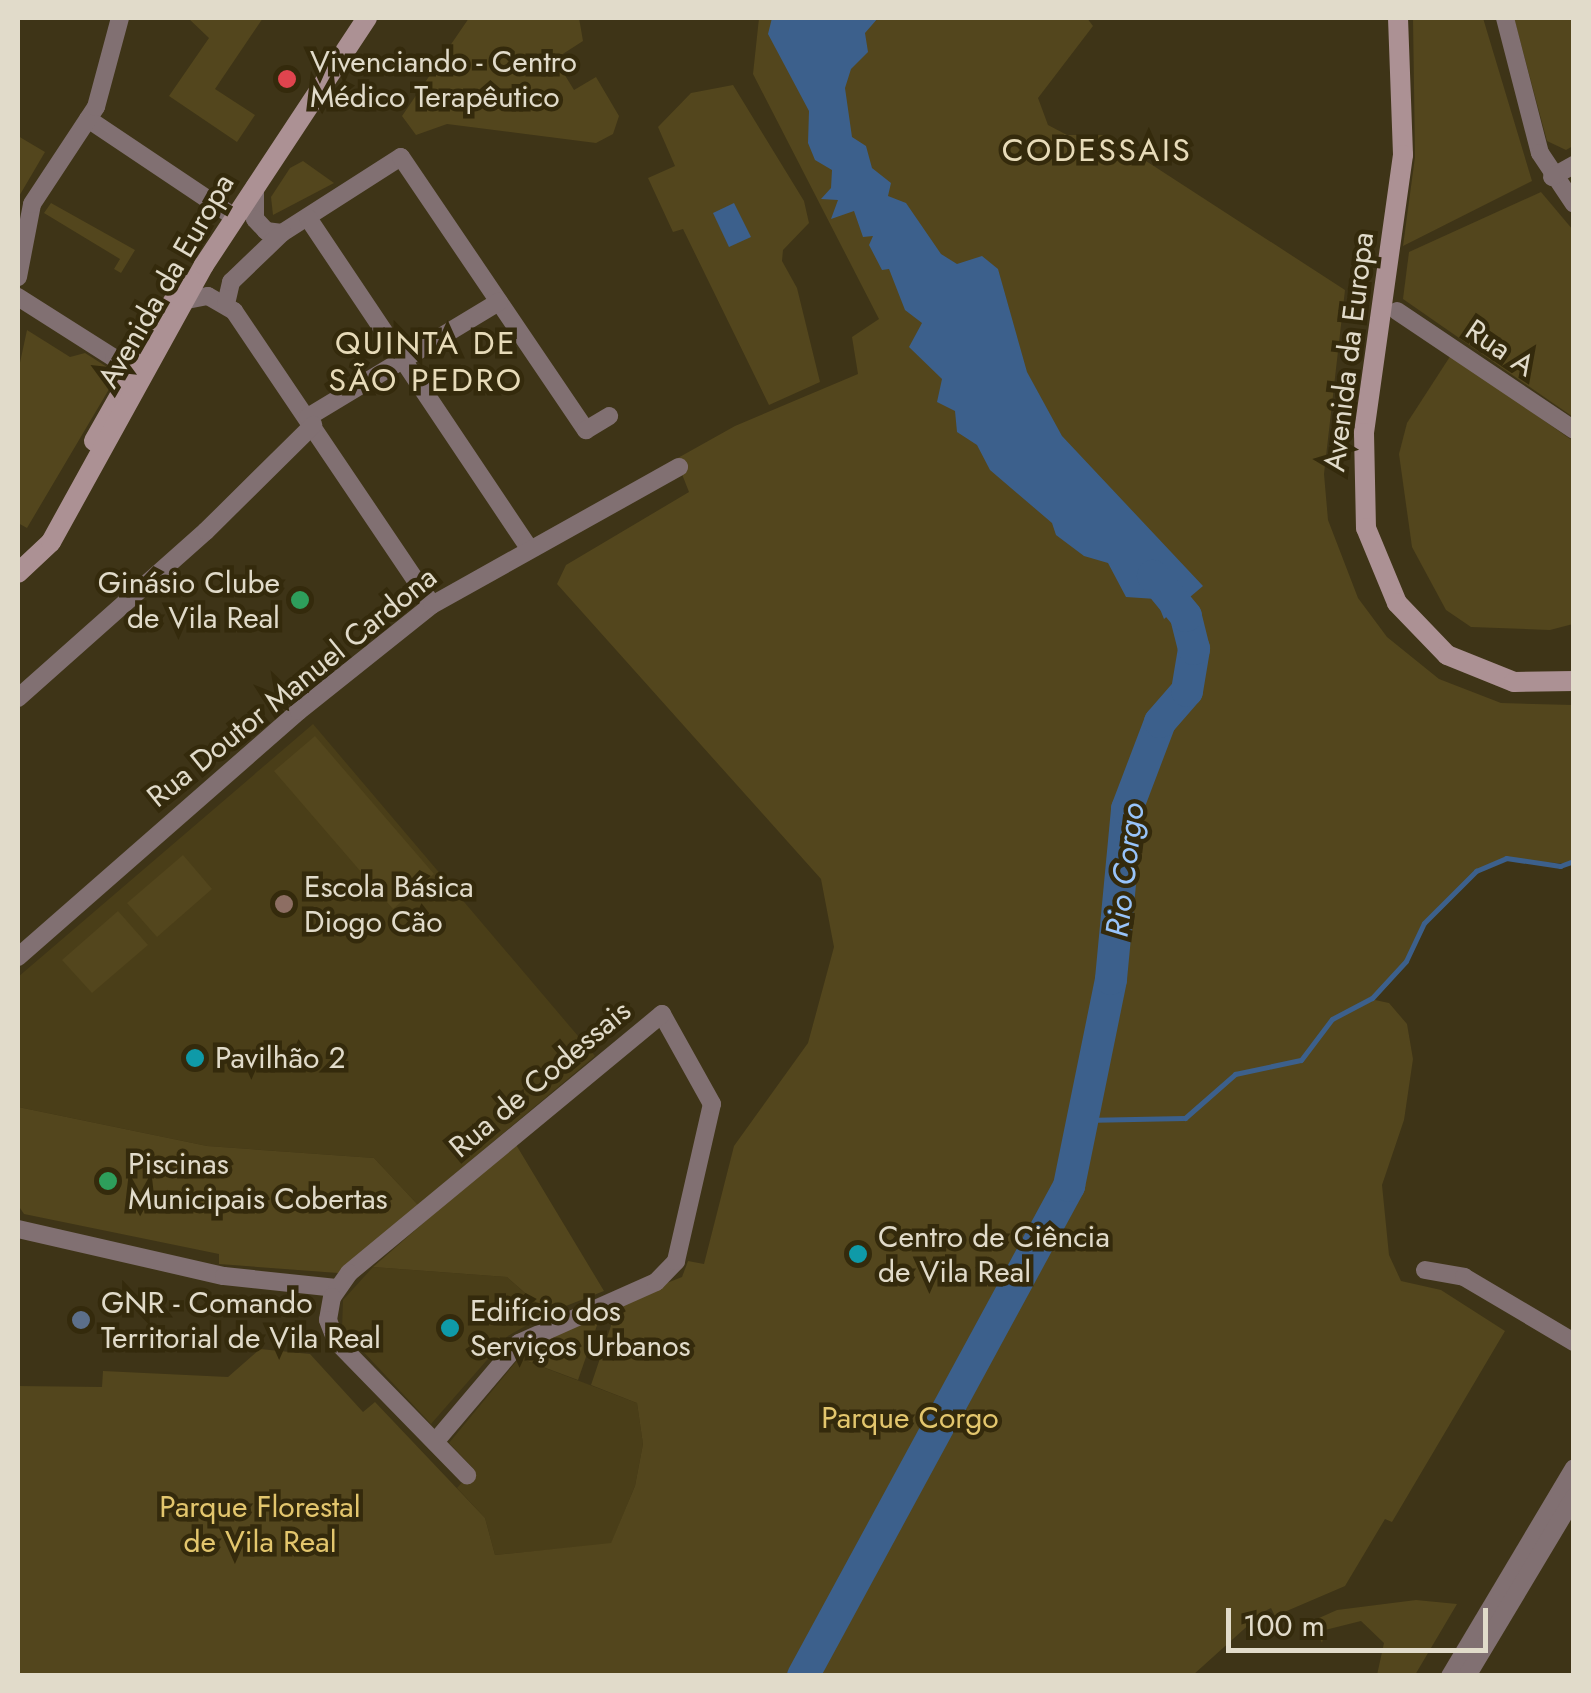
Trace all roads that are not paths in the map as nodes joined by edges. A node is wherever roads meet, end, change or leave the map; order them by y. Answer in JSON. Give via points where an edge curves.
{"nodes":[{"id":1,"x":120,"y":18,"type":"edge"},
{"id":2,"x":355,"y":18,"type":"edge"},
{"id":3,"x":366,"y":18,"type":"edge"},
{"id":4,"x":1398,"y":18,"type":"edge"},
{"id":5,"x":1505,"y":18,"type":"edge"},
{"id":6,"x":88,"y":119,"type":"junction"},
{"id":7,"x":1574,"y":166,"type":"edge"},
{"id":8,"x":1552,"y":177,"type":"junction"},
{"id":9,"x":255,"y":186,"type":"junction"},
{"id":10,"x":1574,"y":204,"type":"edge"},
{"id":11,"x":227,"y":212,"type":"junction"},
{"id":12,"x":308,"y":218,"type":"junction"},
{"id":13,"x":282,"y":234,"type":"junction"},
{"id":14,"x":18,"y":277,"type":"edge"},
{"id":15,"x":18,"y":297,"type":"edge"},
{"id":16,"x":187,"y":300,"type":"junction"},
{"id":17,"x":500,"y":302,"type":"junction"},
{"id":18,"x":226,"y":304,"type":"junction"},
{"id":19,"x":1397,"y":312,"type":"dead end"},
{"id":20,"x":404,"y":359,"type":"junction"},
{"id":21,"x":135,"y":362,"type":"junction"},
{"id":22,"x":609,"y":416,"type":"dead end"},
{"id":23,"x":310,"y":421,"type":"junction"},
{"id":24,"x":1574,"y":430,"type":"edge"},
{"id":25,"x":679,"y":467,"type":"dead end"},
{"id":26,"x":528,"y":547,"type":"junction"},
{"id":27,"x":18,"y":559,"type":"edge"},
{"id":28,"x":18,"y":573,"type":"edge"},
{"id":29,"x":432,"y":605,"type":"junction"},
{"id":30,"x":1574,"y":681,"type":"edge"},
{"id":31,"x":18,"y":698,"type":"edge"},
{"id":32,"x":18,"y":956,"type":"edge"},
{"id":33,"x":18,"y":1228,"type":"edge"},
{"id":34,"x":1425,"y":1270,"type":"dead end"},
{"id":35,"x":336,"y":1288,"type":"junction"},
{"id":36,"x":1574,"y":1342,"type":"edge"},
{"id":37,"x":435,"y":1442,"type":"junction"},
{"id":38,"x":1574,"y":1468,"type":"edge"},
{"id":39,"x":467,"y":1475,"type":"dead end"},
{"id":40,"x":1574,"y":1497,"type":"edge"},
{"id":41,"x":1450,"y":1676,"type":"edge"},
{"id":42,"x":1467,"y":1676,"type":"edge"}],
"edges":[{"from":1,"to":6,"type":"street"},
{"from":2,"to":11,"type":"main road","name":"Avenida da Europa"},
{"from":3,"to":9,"type":"main road","name":"Avenida da Europa"},
{"from":4,"to":30,"type":"main road","name":"Avenida da Europa","via":[[1403,155],[1364,433],[1366,528],[1392,594],[1437,648],[1501,680]]},
{"from":5,"to":8,"type":"street","via":[[1536,142]]},
{"from":6,"to":11,"type":"street"},
{"from":6,"to":14,"type":"street","via":[[32,204]]},
{"from":7,"to":8,"type":"street"},
{"from":8,"to":10,"type":"street"},
{"from":9,"to":13,"type":"street","via":[[255,219],[266,231]]},
{"from":9,"to":16,"type":"main road","name":"Avenida da Europa"},
{"from":11,"to":21,"type":"main road","name":"Avenida da Europa"},
{"from":12,"to":13,"type":"street"},
{"from":12,"to":17,"type":"street","via":[[400,157]]},
{"from":12,"to":20,"type":"street"},
{"from":13,"to":18,"type":"street","via":[[231,282]]},
{"from":15,"to":21,"type":"street","via":[[114,358]]},
{"from":16,"to":18,"type":"street","via":[[208,296]]},
{"from":16,"to":28,"type":"main road","name":"Avenida da Europa","via":[[51,542]]},
{"from":17,"to":20,"type":"street"},
{"from":17,"to":22,"type":"street","via":[[586,430]]},
{"from":18,"to":23,"type":"street"},
{"from":19,"to":24,"type":"street","name":"Rua A"},
{"from":20,"to":23,"type":"street"},
{"from":20,"to":26,"type":"street"},
{"from":21,"to":27,"type":"main road","name":"Avenida da Europa","via":[[41,532]]},
{"from":23,"to":29,"type":"street"},
{"from":23,"to":31,"type":"street","via":[[206,531]]},
{"from":25,"to":26,"type":"street","name":"Rua Doutor Manuel Cardona"},
{"from":26,"to":29,"type":"street","name":"Rua Doutor Manuel Cardona"},
{"from":29,"to":32,"type":"street","name":"Rua Doutor Manuel Cardona","via":[[299,711]]},
{"from":33,"to":35,"type":"street","via":[[224,1276]]},
{"from":34,"to":36,"type":"street","via":[[1464,1278]]},
{"from":35,"to":37,"type":"street","via":[[328,1308],[332,1334]]},
{"from":35,"to":37,"type":"street","name":"Rua de Codessais","via":[[662,1014],[712,1104],[676,1262],[656,1282],[519,1343]]},
{"from":37,"to":39,"type":"street"},
{"from":38,"to":41,"type":"street"},
{"from":40,"to":42,"type":"street"}]}
